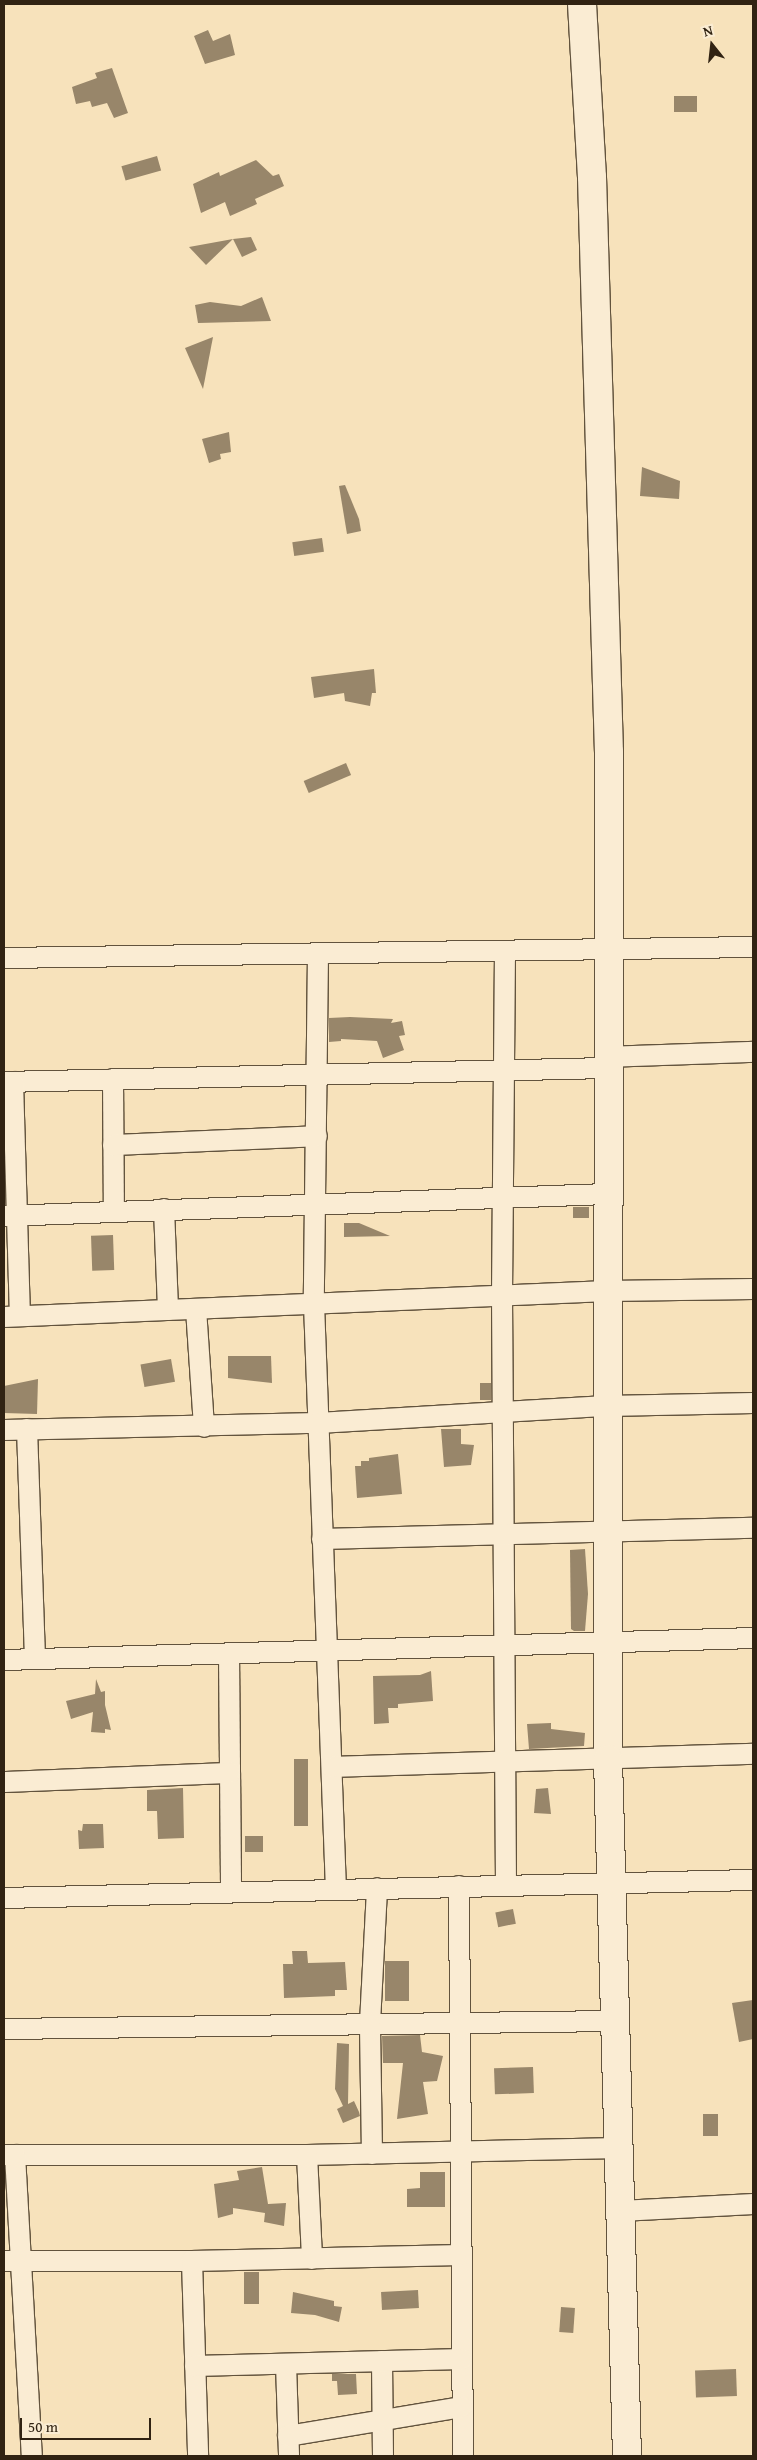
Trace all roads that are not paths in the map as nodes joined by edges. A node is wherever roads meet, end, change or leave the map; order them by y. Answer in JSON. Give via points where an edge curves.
{"nodes":[{"id":1,"x":582,"y":4,"type":"edge"},
{"id":2,"x":753,"y":947,"type":"edge"},
{"id":3,"x":607,"y":949,"type":"junction"},
{"id":4,"x":505,"y":951,"type":"junction"},
{"id":5,"x":318,"y":954,"type":"junction"},
{"id":6,"x":4,"y":958,"type":"edge"},
{"id":7,"x":753,"y":1052,"type":"edge"},
{"id":8,"x":607,"y":1062,"type":"junction"},
{"id":9,"x":504,"y":1069,"type":"junction"},
{"id":10,"x":319,"y":1073,"type":"junction"},
{"id":11,"x":113,"y":1079,"type":"junction"},
{"id":12,"x":8,"y":1082,"type":"edge"},
{"id":13,"x":317,"y":1136,"type":"junction"},
{"id":14,"x":113,"y":1145,"type":"junction"},
{"id":15,"x":607,"y":1194,"type":"junction"},
{"id":16,"x":504,"y":1197,"type":"junction"},
{"id":17,"x":314,"y":1205,"type":"junction"},
{"id":18,"x":164,"y":1209,"type":"junction"},
{"id":19,"x":114,"y":1211,"type":"junction"},
{"id":20,"x":9,"y":1216,"type":"edge"},
{"id":21,"x":753,"y":1289,"type":"edge"},
{"id":22,"x":607,"y":1291,"type":"junction"},
{"id":23,"x":502,"y":1296,"type":"junction"},
{"id":24,"x":314,"y":1304,"type":"junction"},
{"id":25,"x":196,"y":1309,"type":"junction"},
{"id":26,"x":168,"y":1310,"type":"junction"},
{"id":27,"x":12,"y":1317,"type":"edge"},
{"id":28,"x":753,"y":1402,"type":"edge"},
{"id":29,"x":607,"y":1406,"type":"junction"},
{"id":30,"x":503,"y":1414,"type":"junction"},
{"id":31,"x":318,"y":1423,"type":"junction"},
{"id":32,"x":204,"y":1426,"type":"junction"},
{"id":33,"x":4,"y":1430,"type":"edge"},
{"id":34,"x":27,"y":1430,"type":"junction"},
{"id":35,"x":753,"y":1528,"type":"edge"},
{"id":36,"x":607,"y":1531,"type":"junction"},
{"id":37,"x":505,"y":1533,"type":"junction"},
{"id":38,"x":322,"y":1539,"type":"junction"},
{"id":39,"x":753,"y":1638,"type":"edge"},
{"id":40,"x":607,"y":1640,"type":"junction"},
{"id":41,"x":504,"y":1644,"type":"junction"},
{"id":42,"x":325,"y":1649,"type":"junction"},
{"id":43,"x":229,"y":1653,"type":"junction"},
{"id":44,"x":35,"y":1659,"type":"junction"},
{"id":45,"x":4,"y":1660,"type":"edge"},
{"id":46,"x":753,"y":1754,"type":"edge"},
{"id":47,"x":608,"y":1759,"type":"junction"},
{"id":48,"x":506,"y":1762,"type":"junction"},
{"id":49,"x":332,"y":1767,"type":"junction"},
{"id":50,"x":230,"y":1773,"type":"junction"},
{"id":51,"x":4,"y":1782,"type":"edge"},
{"id":52,"x":753,"y":1880,"type":"edge"},
{"id":53,"x":610,"y":1884,"type":"junction"},
{"id":54,"x":506,"y":1885,"type":"junction"},
{"id":55,"x":459,"y":1886,"type":"junction"},
{"id":56,"x":377,"y":1888,"type":"junction"},
{"id":57,"x":336,"y":1889,"type":"junction"},
{"id":58,"x":231,"y":1892,"type":"junction"},
{"id":59,"x":4,"y":1898,"type":"edge"},
{"id":60,"x":614,"y":2021,"type":"junction"},
{"id":61,"x":459,"y":2022,"type":"junction"},
{"id":62,"x":370,"y":2023,"type":"junction"},
{"id":63,"x":4,"y":2029,"type":"edge"},
{"id":64,"x":618,"y":2148,"type":"junction"},
{"id":65,"x":460,"y":2152,"type":"junction"},
{"id":66,"x":372,"y":2154,"type":"junction"},
{"id":67,"x":9,"y":2155,"type":"edge"},
{"id":68,"x":307,"y":2155,"type":"junction"},
{"id":69,"x":753,"y":2204,"type":"edge"},
{"id":70,"x":621,"y":2211,"type":"junction"},
{"id":71,"x":461,"y":2254,"type":"junction"},
{"id":72,"x":312,"y":2259,"type":"junction"},
{"id":73,"x":12,"y":2261,"type":"edge"},
{"id":74,"x":192,"y":2262,"type":"junction"},
{"id":75,"x":462,"y":2359,"type":"junction"},
{"id":76,"x":382,"y":2361,"type":"junction"},
{"id":77,"x":286,"y":2364,"type":"junction"},
{"id":78,"x":195,"y":2366,"type":"junction"},
{"id":79,"x":462,"y":2406,"type":"junction"},
{"id":80,"x":383,"y":2420,"type":"junction"},
{"id":81,"x":288,"y":2436,"type":"junction"},
{"id":82,"x":32,"y":2456,"type":"edge"},
{"id":83,"x":198,"y":2456,"type":"edge"},
{"id":84,"x":289,"y":2456,"type":"edge"},
{"id":85,"x":383,"y":2456,"type":"edge"},
{"id":86,"x":463,"y":2456,"type":"edge"},
{"id":87,"x":627,"y":2456,"type":"edge"}],
"edges":[{"from":1,"to":3,"type":"street","via":[[592,177],[609,752]]},
{"from":2,"to":3,"type":"street"},
{"from":3,"to":4,"type":"street"},
{"from":3,"to":8,"type":"street"},
{"from":4,"to":5,"type":"street"},
{"from":4,"to":9,"type":"street"},
{"from":5,"to":6,"type":"street"},
{"from":5,"to":10,"type":"street"},
{"from":7,"to":8,"type":"street"},
{"from":8,"to":9,"type":"street"},
{"from":8,"to":15,"type":"street"},
{"from":9,"to":10,"type":"street"},
{"from":9,"to":16,"type":"street"},
{"from":10,"to":11,"type":"street"},
{"from":10,"to":13,"type":"street"},
{"from":11,"to":12,"type":"street"},
{"from":11,"to":14,"type":"street"},
{"from":12,"to":20,"type":"street"},
{"from":13,"to":14,"type":"street"},
{"from":13,"to":17,"type":"street"},
{"from":14,"to":19,"type":"street"},
{"from":15,"to":16,"type":"street"},
{"from":15,"to":22,"type":"street"},
{"from":16,"to":17,"type":"street"},
{"from":16,"to":23,"type":"street"},
{"from":17,"to":18,"type":"street"},
{"from":17,"to":24,"type":"street"},
{"from":18,"to":19,"type":"street"},
{"from":18,"to":26,"type":"street"},
{"from":19,"to":20,"type":"street"},
{"from":20,"to":27,"type":"street"},
{"from":21,"to":22,"type":"street"},
{"from":22,"to":23,"type":"street"},
{"from":22,"to":29,"type":"street"},
{"from":23,"to":24,"type":"street"},
{"from":23,"to":30,"type":"street"},
{"from":24,"to":25,"type":"street"},
{"from":24,"to":31,"type":"street"},
{"from":25,"to":26,"type":"street"},
{"from":25,"to":32,"type":"street"},
{"from":26,"to":27,"type":"street"},
{"from":28,"to":29,"type":"street"},
{"from":29,"to":30,"type":"street"},
{"from":29,"to":36,"type":"street"},
{"from":30,"to":31,"type":"street"},
{"from":30,"to":37,"type":"street"},
{"from":31,"to":32,"type":"street"},
{"from":31,"to":38,"type":"street"},
{"from":32,"to":34,"type":"street"},
{"from":33,"to":34,"type":"street"},
{"from":34,"to":44,"type":"street"},
{"from":35,"to":36,"type":"street"},
{"from":36,"to":37,"type":"street"},
{"from":36,"to":40,"type":"street"},
{"from":37,"to":38,"type":"street"},
{"from":37,"to":41,"type":"street"},
{"from":38,"to":42,"type":"street"},
{"from":39,"to":40,"type":"street"},
{"from":40,"to":41,"type":"street"},
{"from":40,"to":47,"type":"street"},
{"from":41,"to":42,"type":"street"},
{"from":41,"to":48,"type":"street"},
{"from":42,"to":43,"type":"street"},
{"from":42,"to":49,"type":"street"},
{"from":43,"to":44,"type":"street"},
{"from":43,"to":50,"type":"street"},
{"from":44,"to":45,"type":"street"},
{"from":46,"to":47,"type":"street"},
{"from":47,"to":48,"type":"street"},
{"from":47,"to":53,"type":"street"},
{"from":48,"to":49,"type":"street"},
{"from":48,"to":54,"type":"street"},
{"from":49,"to":57,"type":"street"},
{"from":50,"to":51,"type":"street"},
{"from":50,"to":58,"type":"street"},
{"from":52,"to":53,"type":"street"},
{"from":53,"to":54,"type":"street"},
{"from":53,"to":60,"type":"street"},
{"from":54,"to":55,"type":"street"},
{"from":55,"to":56,"type":"street"},
{"from":55,"to":61,"type":"street"},
{"from":56,"to":57,"type":"street"},
{"from":56,"to":62,"type":"street"},
{"from":57,"to":58,"type":"street"},
{"from":58,"to":59,"type":"street"},
{"from":60,"to":61,"type":"street"},
{"from":60,"to":64,"type":"street"},
{"from":61,"to":62,"type":"street"},
{"from":61,"to":65,"type":"street"},
{"from":62,"to":63,"type":"street"},
{"from":62,"to":66,"type":"street"},
{"from":64,"to":65,"type":"street"},
{"from":64,"to":70,"type":"street"},
{"from":65,"to":66,"type":"street"},
{"from":65,"to":71,"type":"street"},
{"from":66,"to":68,"type":"street"},
{"from":67,"to":68,"type":"street"},
{"from":67,"to":73,"type":"street"},
{"from":68,"to":72,"type":"street"},
{"from":69,"to":70,"type":"street"},
{"from":70,"to":87,"type":"street"},
{"from":71,"to":72,"type":"street"},
{"from":71,"to":75,"type":"street"},
{"from":72,"to":74,"type":"street"},
{"from":73,"to":74,"type":"street"},
{"from":73,"to":82,"type":"street"},
{"from":74,"to":78,"type":"street"},
{"from":75,"to":76,"type":"street"},
{"from":75,"to":79,"type":"street"},
{"from":76,"to":77,"type":"street"},
{"from":76,"to":80,"type":"street"},
{"from":77,"to":78,"type":"street"},
{"from":77,"to":81,"type":"street"},
{"from":78,"to":83,"type":"street"},
{"from":79,"to":80,"type":"street"},
{"from":79,"to":86,"type":"street"},
{"from":80,"to":81,"type":"street"},
{"from":80,"to":85,"type":"street"},
{"from":81,"to":84,"type":"street"}]}
